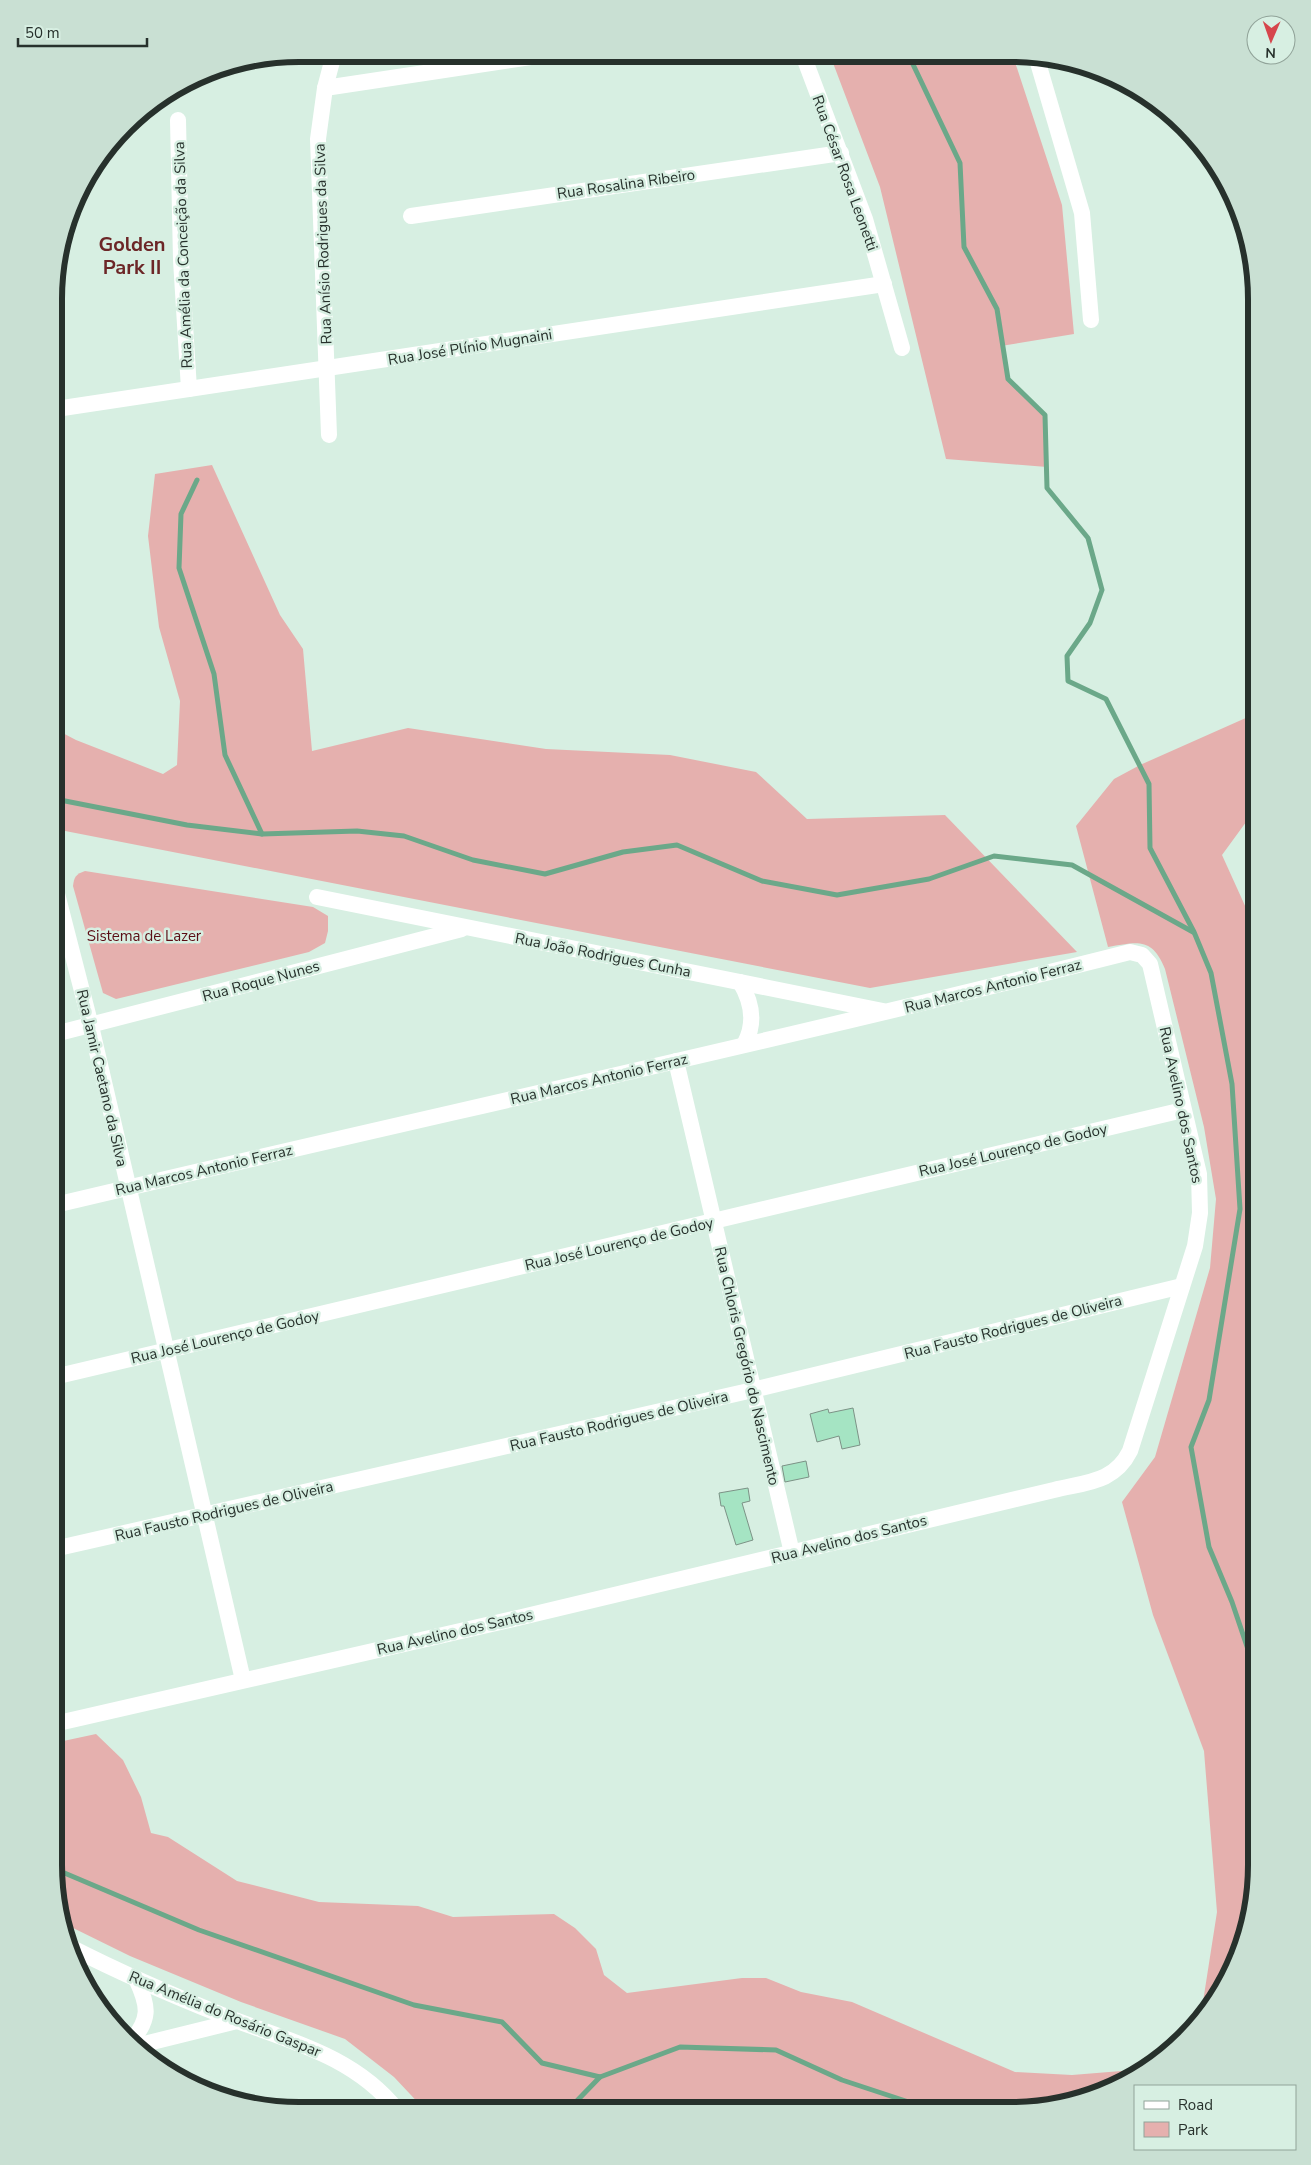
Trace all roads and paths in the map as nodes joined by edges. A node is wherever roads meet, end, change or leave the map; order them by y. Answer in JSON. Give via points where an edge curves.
{"nodes":[{"id":1,"x":332,"y":62,"type":"edge"},
{"id":2,"x":498,"y":62,"type":"edge"},
{"id":3,"x":806,"y":62,"type":"edge"},
{"id":4,"x":1043,"y":65,"type":"edge"},
{"id":5,"x":325,"y":88,"type":"junction"},
{"id":6,"x":178,"y":120,"type":"dead end"},
{"id":7,"x":841,"y":152,"type":"junction"},
{"id":8,"x":411,"y":216,"type":"dead end"},
{"id":9,"x":884,"y":284,"type":"junction"},
{"id":10,"x":1091,"y":320,"type":"dead end"},
{"id":11,"x":902,"y":348,"type":"dead end"},
{"id":12,"x":327,"y":368,"type":"junction"},
{"id":13,"x":189,"y":389,"type":"junction"},
{"id":14,"x":62,"y":408,"type":"edge"},
{"id":15,"x":328,"y":435,"type":"dead end"},
{"id":16,"x":317,"y":897,"type":"dead end"},
{"id":17,"x":62,"y":913,"type":"edge"},
{"id":18,"x":466,"y":927,"type":"junction"},
{"id":19,"x":1142,"y":955,"type":"joint"},
{"id":20,"x":740,"y":982,"type":"junction"},
{"id":21,"x":890,"y":1013,"type":"junction"},
{"id":22,"x":91,"y":1026,"type":"junction"},
{"id":23,"x":62,"y":1032,"type":"edge"},
{"id":24,"x":745,"y":1043,"type":"junction"},
{"id":25,"x":676,"y":1061,"type":"junction"},
{"id":26,"x":1183,"y":1110,"type":"junction"},
{"id":27,"x":127,"y":1188,"type":"junction"},
{"id":28,"x":62,"y":1203,"type":"edge"},
{"id":29,"x":713,"y":1222,"type":"junction"},
{"id":30,"x":1182,"y":1286,"type":"junction"},
{"id":31,"x":167,"y":1351,"type":"junction"},
{"id":32,"x":62,"y":1375,"type":"edge"},
{"id":33,"x":753,"y":1390,"type":"junction"},
{"id":34,"x":205,"y":1515,"type":"junction"},
{"id":35,"x":62,"y":1547,"type":"edge"},
{"id":36,"x":792,"y":1553,"type":"junction"},
{"id":37,"x":243,"y":1680,"type":"junction"},
{"id":38,"x":62,"y":1722,"type":"edge"},
{"id":39,"x":79,"y":1951,"type":"edge"},
{"id":40,"x":137,"y":1981,"type":"junction"},
{"id":41,"x":238,"y":2021,"type":"junction"},
{"id":42,"x":136,"y":2037,"type":"edge"},
{"id":43,"x":143,"y":2044,"type":"edge"},
{"id":44,"x":389,"y":2102,"type":"edge"}],
"edges":[{"from":1,"to":5,"type":"street","name":"Rua Anísio Rodrigues da Silva"},
{"from":2,"to":5,"type":"street"},
{"from":3,"to":7,"type":"street","name":"Rua César Rosa Leonetti"},
{"from":4,"to":10,"type":"street","via":[[1082,213]]},
{"from":5,"to":12,"type":"street","name":"Rua Anísio Rodrigues da Silva","via":[[318,140]]},
{"from":6,"to":13,"type":"street","name":"Rua Amélia da Conceição da Silva"},
{"from":7,"to":8,"type":"street","name":"Rua Rosalina Ribeiro"},
{"from":7,"to":9,"type":"street","name":"Rua César Rosa Leonetti"},
{"from":9,"to":11,"type":"street","name":"Rua César Rosa Leonetti"},
{"from":9,"to":12,"type":"street","name":"Rua José Plínio Mugnaini"},
{"from":12,"to":13,"type":"street","name":"Rua José Plínio Mugnaini"},
{"from":12,"to":15,"type":"street","name":"Rua Anísio Rodrigues da Silva"},
{"from":13,"to":14,"type":"street","name":"Rua José Plínio Mugnaini"},
{"from":16,"to":18,"type":"street","name":"Rua João Rodrigues Cunha"},
{"from":17,"to":22,"type":"street","name":"Rua Jamir Caetano da Silva"},
{"from":18,"to":20,"type":"street","name":"Rua João Rodrigues Cunha"},
{"from":18,"to":22,"type":"street","name":"Rua Roque Nunes"},
{"from":19,"to":21,"type":"street","name":"Rua Marcos Antonio Ferraz","via":[[1130,952]]},
{"from":19,"to":26,"type":"street","name":"Rua Avelino dos Santos","via":[[1150,964]]},
{"from":20,"to":21,"type":"street","name":"Rua João Rodrigues Cunha"},
{"from":20,"to":24,"type":"street","via":[[750,998],[752,1014],[751,1031]]},
{"from":21,"to":24,"type":"street","name":"Rua Marcos Antonio Ferraz"},
{"from":22,"to":23,"type":"street","name":"Rua Roque Nunes"},
{"from":22,"to":27,"type":"street","name":"Rua Jamir Caetano da Silva"},
{"from":24,"to":25,"type":"street","name":"Rua Marcos Antonio Ferraz"},
{"from":25,"to":27,"type":"street","name":"Rua Marcos Antonio Ferraz"},
{"from":25,"to":29,"type":"street","name":"Rua Chloris Gregório do Nascimento"},
{"from":26,"to":29,"type":"street","name":"Rua José Lourenço de Godoy"},
{"from":26,"to":30,"type":"street","name":"Rua Avelino dos Santos","via":[[1199,1174],[1200,1214],[1195,1246]]},
{"from":27,"to":28,"type":"street","name":"Rua Marcos Antonio Ferraz"},
{"from":27,"to":31,"type":"street","name":"Rua Jamir Caetano da Silva"},
{"from":29,"to":31,"type":"street","name":"Rua José Lourenço de Godoy"},
{"from":29,"to":33,"type":"street","name":"Rua Chloris Gregório do Nascimento"},
{"from":30,"to":33,"type":"street","name":"Rua Fausto Rodrigues de Oliveira"},
{"from":30,"to":36,"type":"street","name":"Rua Avelino dos Santos","via":[[1130,1451],[1114,1473]]},
{"from":31,"to":32,"type":"street","name":"Rua José Lourenço de Godoy"},
{"from":31,"to":34,"type":"street","name":"Rua Jamir Caetano da Silva"},
{"from":33,"to":34,"type":"street","name":"Rua Fausto Rodrigues de Oliveira"},
{"from":33,"to":36,"type":"street","name":"Rua Chloris Gregório do Nascimento"},
{"from":34,"to":35,"type":"street","name":"Rua Fausto Rodrigues de Oliveira"},
{"from":34,"to":37,"type":"street","name":"Rua Jamir Caetano da Silva"},
{"from":36,"to":37,"type":"street","name":"Rua Avelino dos Santos"},
{"from":37,"to":38,"type":"street","name":"Rua Avelino dos Santos"},
{"from":39,"to":40,"type":"street","name":"Rua Amélia do Rosário Gaspar"},
{"from":40,"to":41,"type":"street","name":"Rua Amélia do Rosário Gaspar"},
{"from":40,"to":42,"type":"street","via":[[145,1999],[147,2018]]},
{"from":41,"to":43,"type":"street"},
{"from":41,"to":44,"type":"street","name":"Rua Amélia do Rosário Gaspar","via":[[306,2045],[336,2060]]}]}
